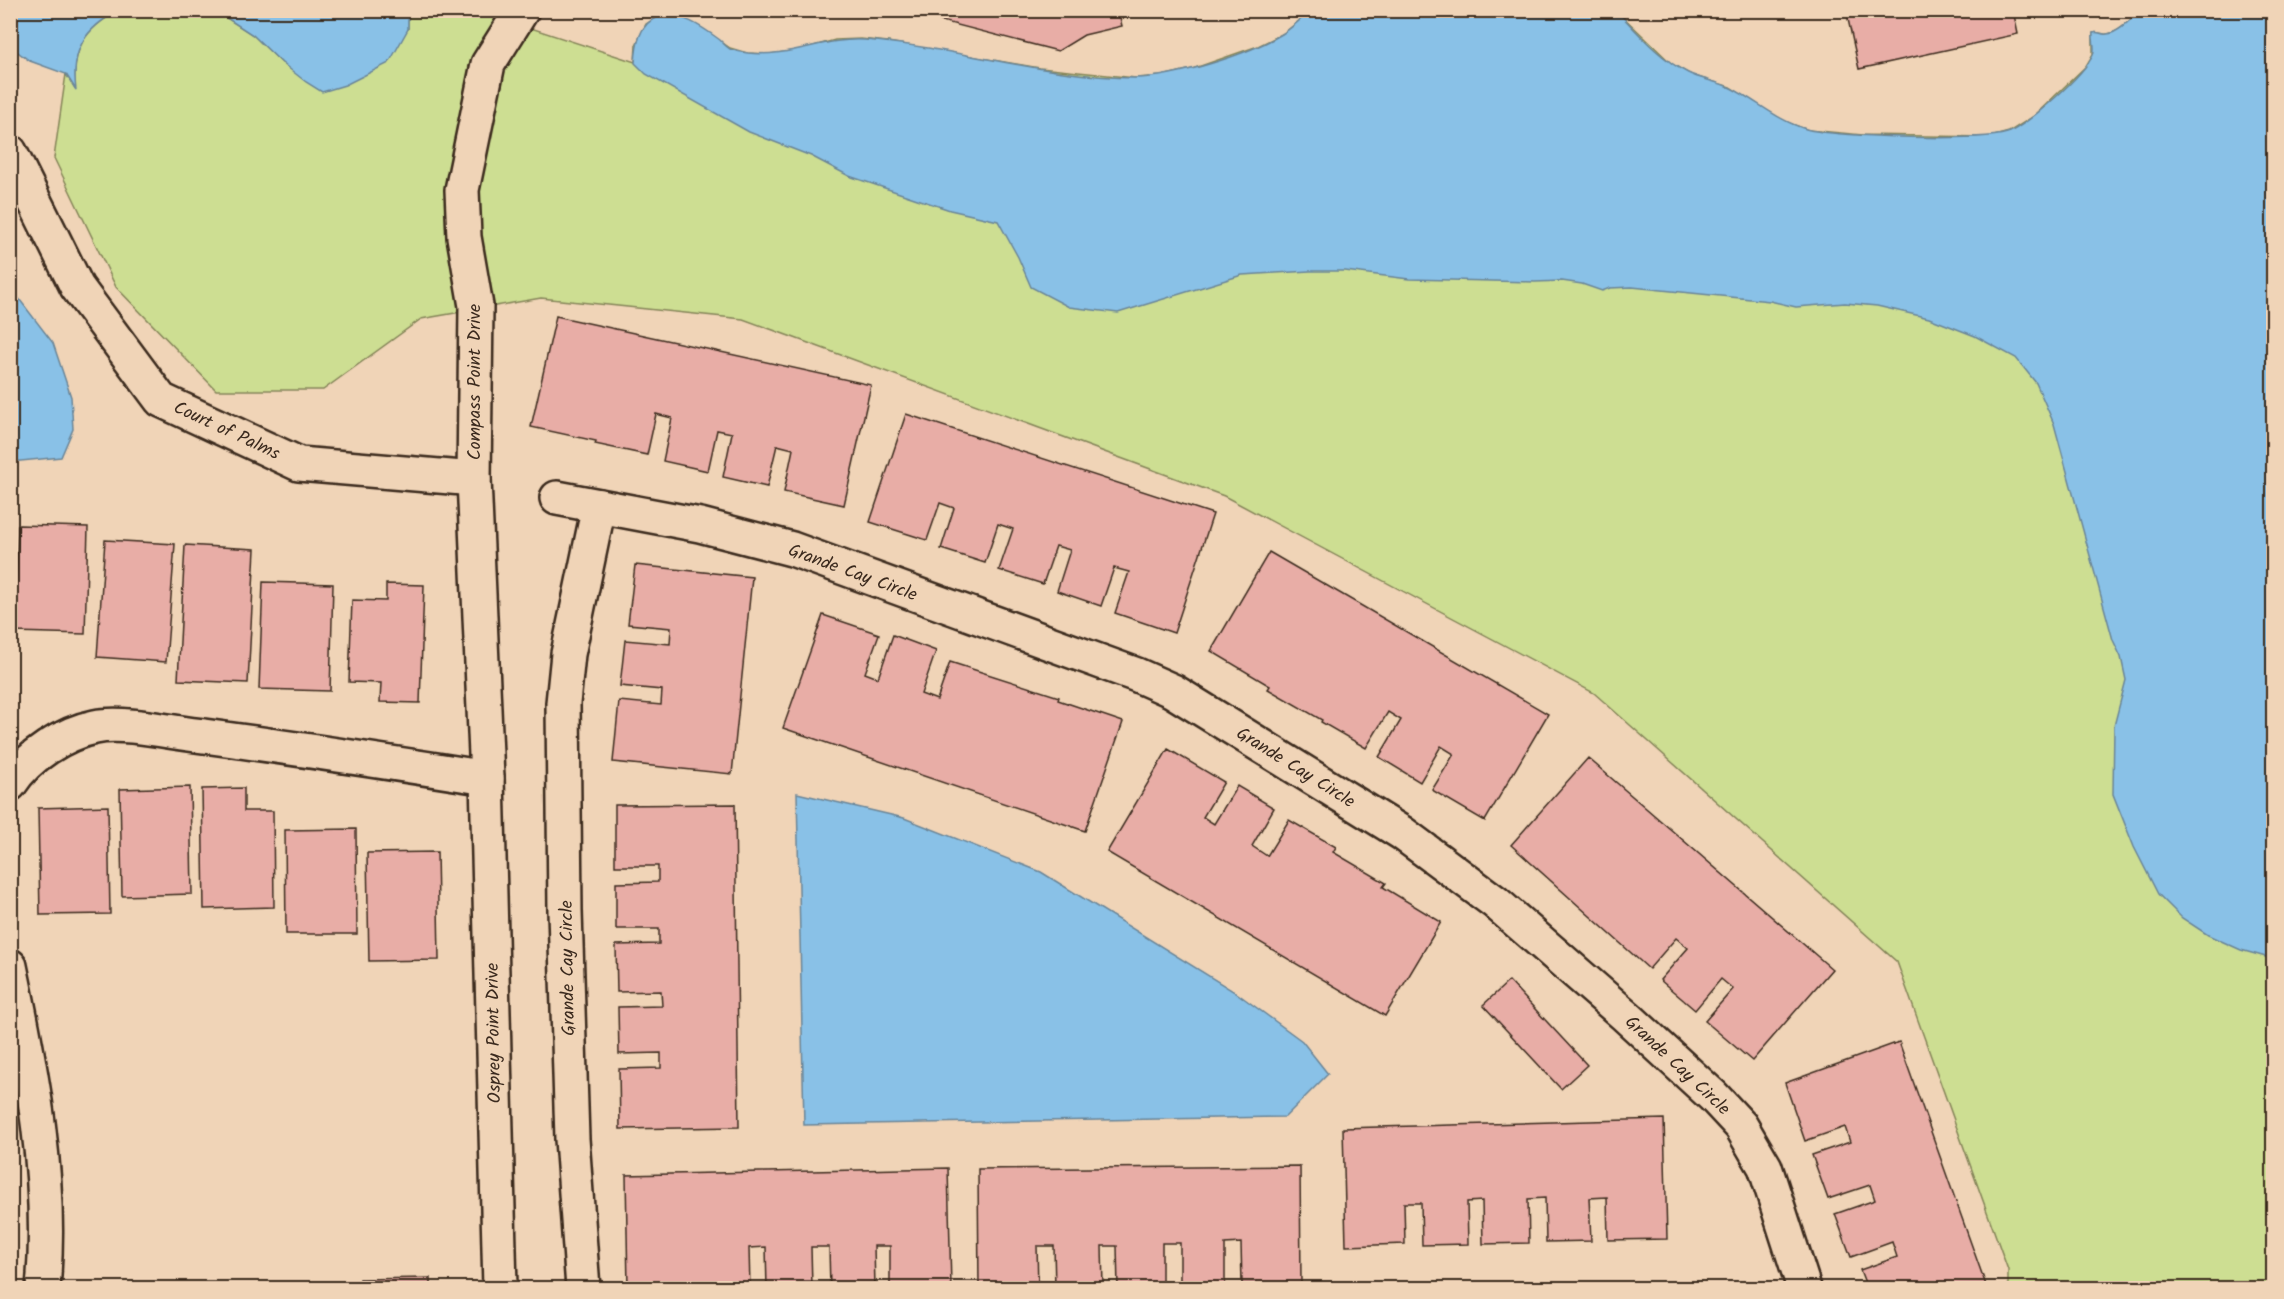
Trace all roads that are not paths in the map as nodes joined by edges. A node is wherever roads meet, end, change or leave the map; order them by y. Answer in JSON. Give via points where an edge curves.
{"nodes":[{"id":1,"x":522,"y":10,"type":"edge"},
{"id":2,"x":10,"y":152,"type":"edge"},
{"id":3,"x":474,"y":479,"type":"junction"},
{"id":4,"x":557,"y":498,"type":"dead end"},
{"id":5,"x":599,"y":506,"type":"junction"},
{"id":6,"x":487,"y":778,"type":"junction"},
{"id":7,"x":10,"y":784,"type":"edge"},
{"id":8,"x":10,"y":966,"type":"edge"},
{"id":9,"x":43,"y":1288,"type":"edge"},
{"id":10,"x":500,"y":1288,"type":"edge"},
{"id":11,"x":583,"y":1288,"type":"edge"},
{"id":12,"x":1804,"y":1288,"type":"edge"}],
"edges":[{"from":1,"to":3,"type":"street","name":"Compass Point Drive","via":[[488,64],[462,190],[464,237],[476,306]]},
{"from":2,"to":3,"type":"street","name":"Court of Palms","via":[[77,287],[161,399],[299,464]]},
{"from":3,"to":6,"type":"street","name":"Osprey Point Drive"},
{"from":4,"to":5,"type":"street","name":"Grande Cay Circle"},
{"from":5,"to":11,"type":"street","name":"Grande Cay Circle","via":[[568,654],[563,703],[572,1139]]},
{"from":5,"to":12,"type":"street","name":"Grande Cay Circle","via":[[700,525],[792,549],[1137,675],[1173,691],[1402,833],[1495,902],[1626,1016],[1741,1126],[1765,1167]]},
{"from":6,"to":7,"type":"street","via":[[318,751],[129,727],[96,727],[72,735],[41,753]]},
{"from":6,"to":10,"type":"street","name":"Osprey Point Drive"},
{"from":8,"to":9,"type":"street","via":[[30,1064],[46,1203]]}]}
